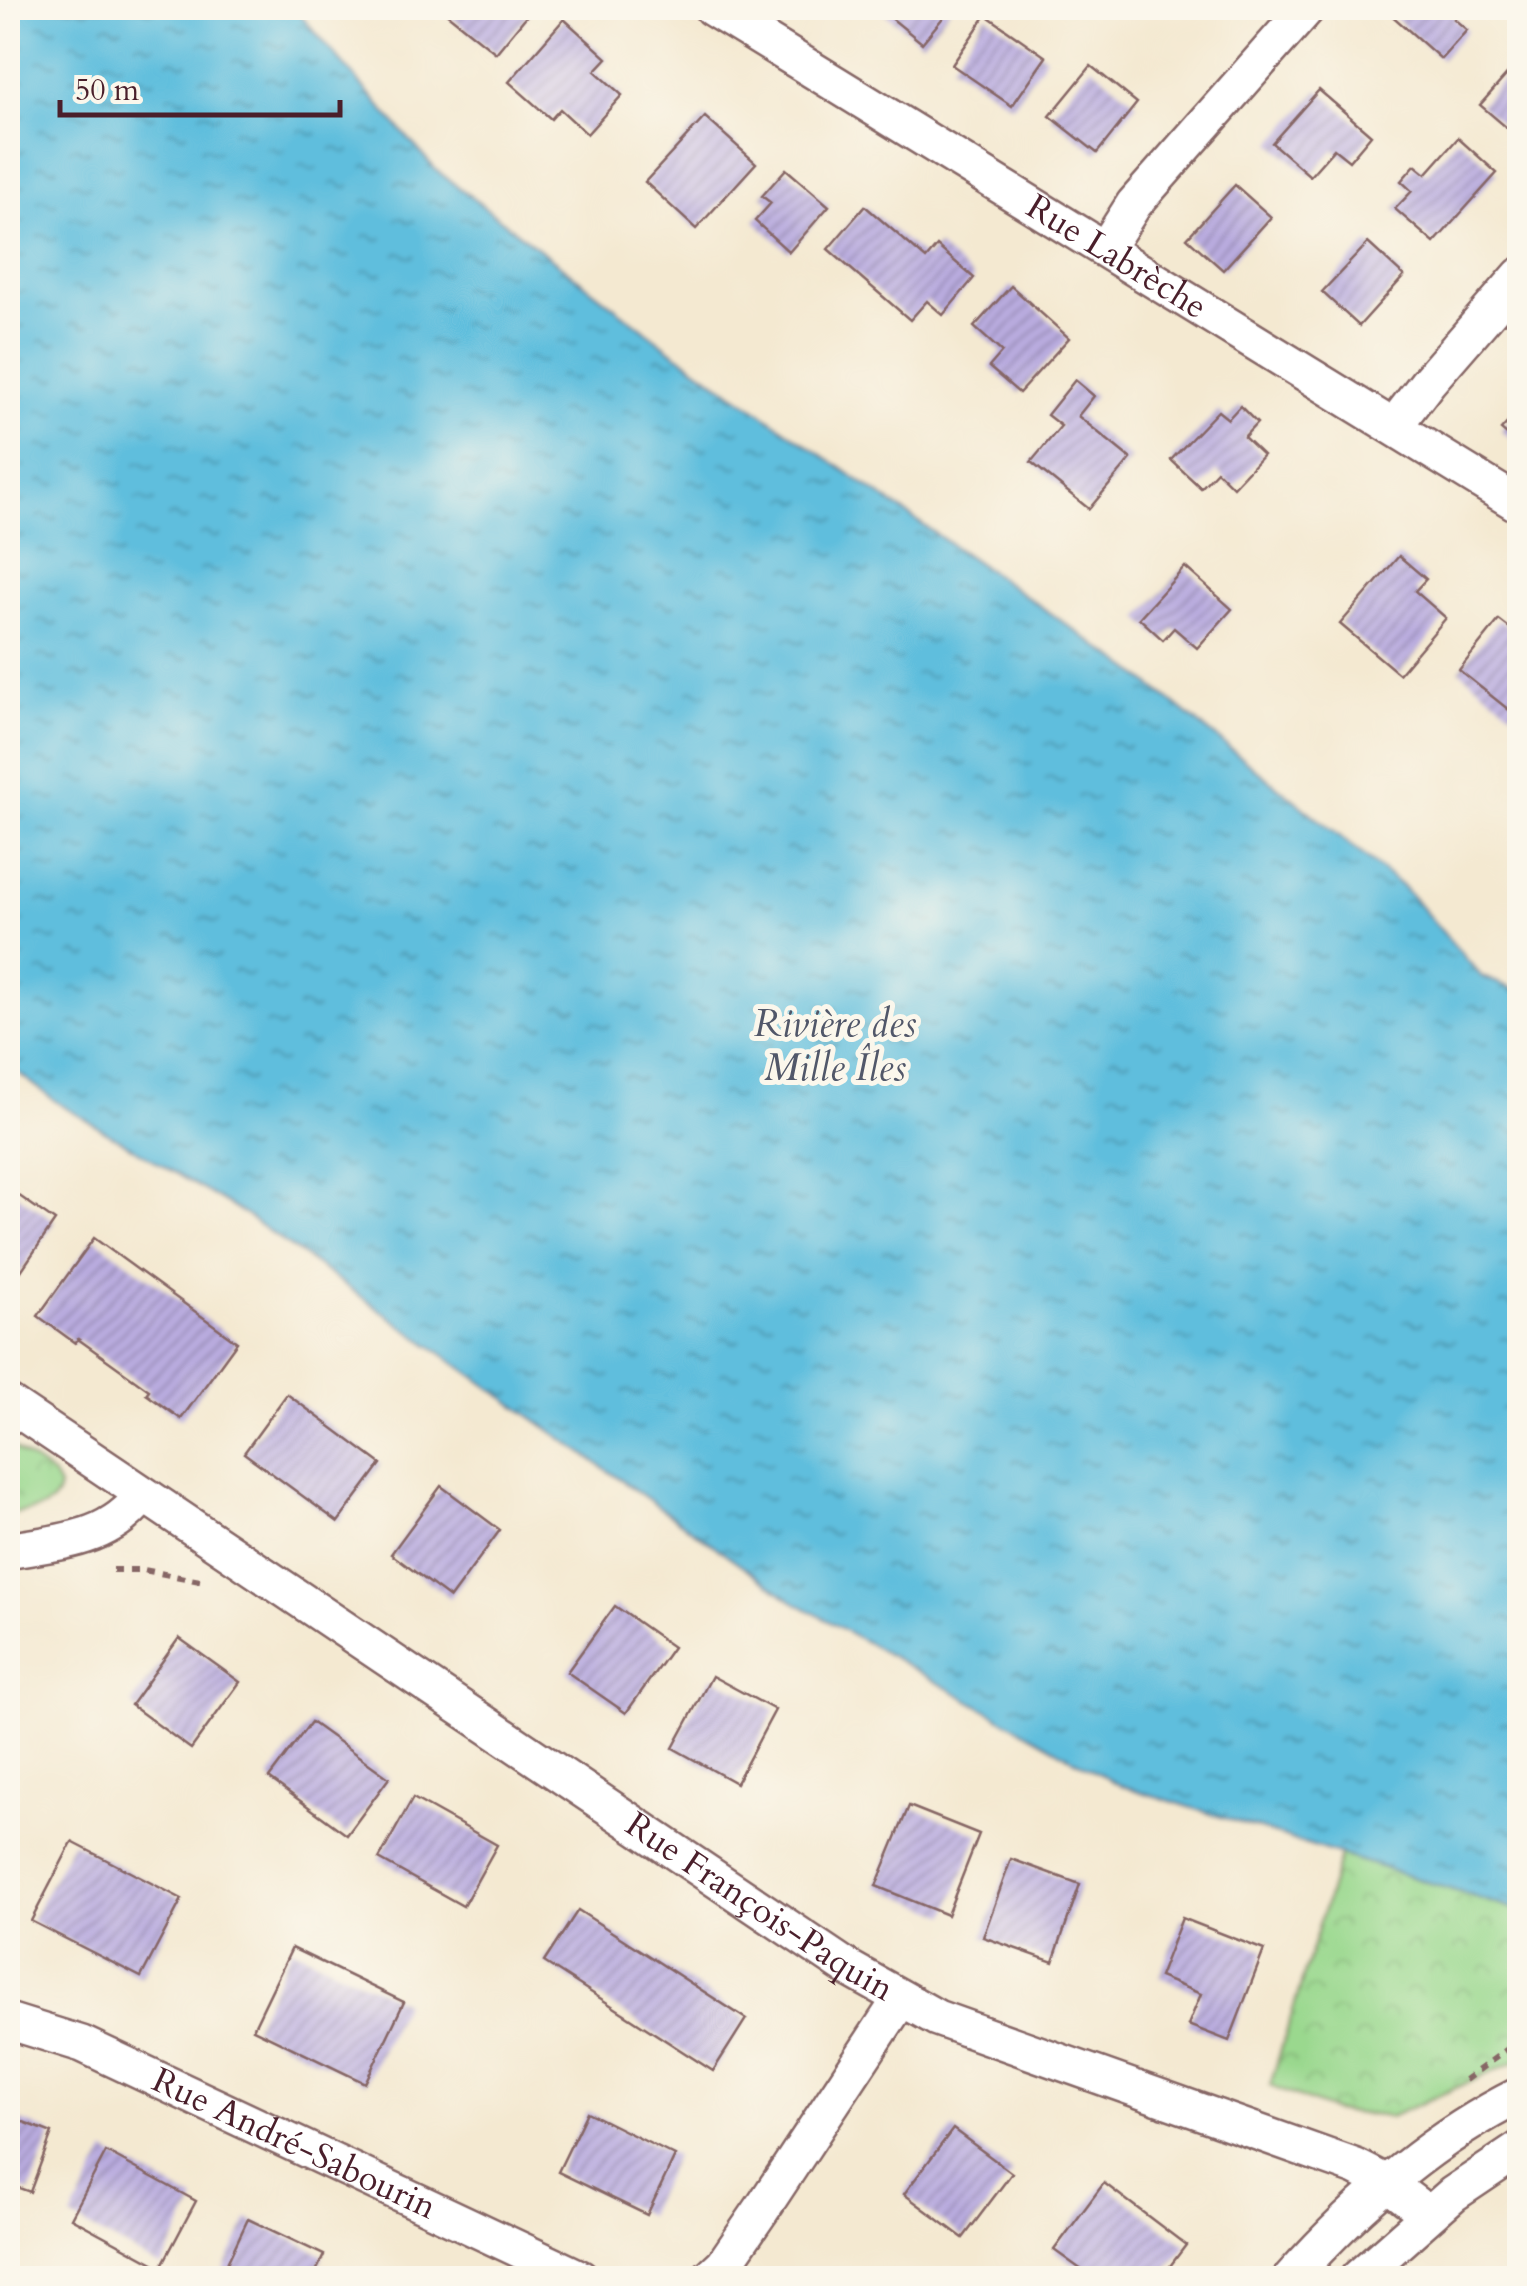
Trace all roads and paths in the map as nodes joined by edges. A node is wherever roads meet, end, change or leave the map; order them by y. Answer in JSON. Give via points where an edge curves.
{"nodes":[{"id":1,"x":712,"y":8,"type":"edge"},
{"id":2,"x":1307,"y":8,"type":"edge"},
{"id":3,"x":1106,"y":248,"type":"junction"},
{"id":4,"x":1520,"y":276,"type":"edge"},
{"id":5,"x":1394,"y":426,"type":"junction"},
{"id":6,"x":1520,"y":505,"type":"edge"},
{"id":7,"x":8,"y":1402,"type":"edge"},
{"id":8,"x":144,"y":1495,"type":"junction"},
{"id":9,"x":8,"y":1552,"type":"edge"},
{"id":10,"x":113,"y":1570,"type":"dead end"},
{"id":11,"x":206,"y":1582,"type":"dead end"},
{"id":12,"x":900,"y":2000,"type":"junction"},
{"id":13,"x":8,"y":2021,"type":"edge"},
{"id":14,"x":1520,"y":2040,"type":"edge"},
{"id":15,"x":1456,"y":2087,"type":"dead end"},
{"id":16,"x":1520,"y":2095,"type":"edge"},
{"id":17,"x":1520,"y":2150,"type":"edge"},
{"id":18,"x":1387,"y":2183,"type":"junction"},
{"id":19,"x":1428,"y":2214,"type":"junction"},
{"id":20,"x":580,"y":2278,"type":"edge"},
{"id":21,"x":709,"y":2278,"type":"edge"},
{"id":22,"x":1291,"y":2278,"type":"edge"},
{"id":23,"x":1358,"y":2278,"type":"edge"}],
"edges":[{"from":1,"to":3,"type":"street","name":"Rue Labrèche"},
{"from":2,"to":3,"type":"street","via":[[1134,204]]},
{"from":3,"to":5,"type":"street","name":"Rue Labrèche"},
{"from":4,"to":5,"type":"street"},
{"from":5,"to":6,"type":"street","name":"Rue Labrèche"},
{"from":7,"to":8,"type":"street","name":"Rue François-Paquin"},
{"from":8,"to":9,"type":"street","via":[[102,1531]]},
{"from":8,"to":12,"type":"street","name":"Rue François-Paquin"},
{"from":10,"to":11,"type":"path"},
{"from":12,"to":18,"type":"street","name":"Rue François-Paquin"},
{"from":12,"to":21,"type":"street","via":[[773,2194]]},
{"from":13,"to":20,"type":"street","name":"Rue André-Sabourin","via":[[82,2044]]},
{"from":14,"to":15,"type":"path"},
{"from":16,"to":18,"type":"street"},
{"from":17,"to":19,"type":"street"},
{"from":18,"to":19,"type":"street","name":"Rue François-Paquin"},
{"from":18,"to":22,"type":"street"},
{"from":19,"to":23,"type":"street"}]}
